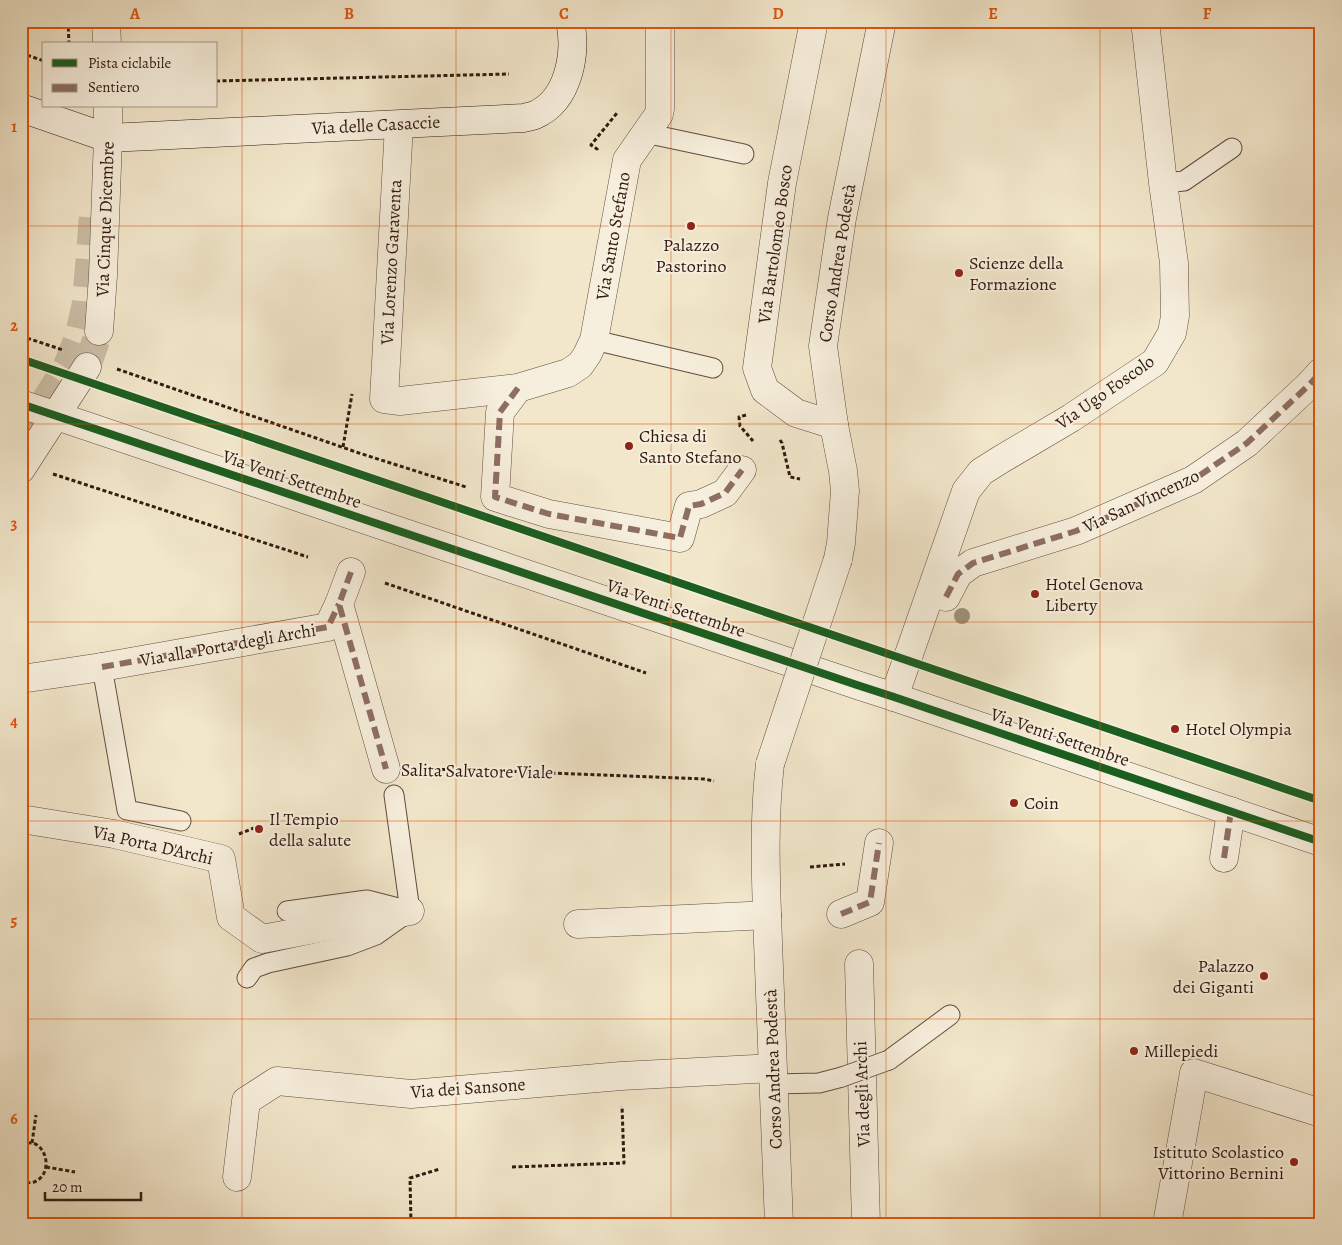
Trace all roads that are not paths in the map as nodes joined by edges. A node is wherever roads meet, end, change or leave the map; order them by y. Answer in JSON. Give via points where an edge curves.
{"nodes":[{"id":1,"x":106,"y":21,"type":"edge"},
{"id":2,"x":570,"y":21,"type":"edge"},
{"id":3,"x":660,"y":21,"type":"edge"},
{"id":4,"x":814,"y":21,"type":"edge"},
{"id":5,"x":882,"y":21,"type":"edge"},
{"id":6,"x":1145,"y":21,"type":"edge"},
{"id":7,"x":107,"y":42,"type":"edge"},
{"id":8,"x":21,"y":108,"type":"edge"},
{"id":9,"x":108,"y":108,"type":"edge"},
{"id":10,"x":399,"y":125,"type":"junction"},
{"id":11,"x":645,"y":133,"type":"junction"},
{"id":12,"x":108,"y":138,"type":"junction"},
{"id":13,"x":1232,"y":148,"type":"dead end"},
{"id":14,"x":744,"y":154,"type":"dead end"},
{"id":15,"x":1164,"y":183,"type":"junction"},
{"id":16,"x":99,"y":331,"type":"tunnel mouth"},
{"id":17,"x":594,"y":340,"type":"junction"},
{"id":18,"x":87,"y":367,"type":"tunnel mouth"},
{"id":19,"x":713,"y":368,"type":"dead end"},
{"id":20,"x":1321,"y":372,"type":"edge"},
{"id":21,"x":518,"y":388,"type":"junction"},
{"id":22,"x":384,"y":399,"type":"joint"},
{"id":23,"x":21,"y":404,"type":"edge"},
{"id":24,"x":56,"y":416,"type":"junction"},
{"id":25,"x":834,"y":425,"type":"junction"},
{"id":26,"x":21,"y":470,"type":"edge"},
{"id":27,"x":742,"y":470,"type":"dead end"},
{"id":28,"x":351,"y":572,"type":"dead end"},
{"id":29,"x":937,"y":598,"type":"junction"},
{"id":30,"x":339,"y":604,"type":"junction"},
{"id":31,"x":102,"y":667,"type":"junction"},
{"id":32,"x":21,"y":680,"type":"edge"},
{"id":33,"x":894,"y":697,"type":"junction"},
{"id":34,"x":386,"y":769,"type":"road end"},
{"id":35,"x":394,"y":795,"type":"dead end"},
{"id":36,"x":1231,"y":812,"type":"junction"},
{"id":37,"x":21,"y":819,"type":"edge"},
{"id":38,"x":180,"y":821,"type":"dead end"},
{"id":39,"x":1321,"y":842,"type":"edge"},
{"id":40,"x":879,"y":843,"type":"dead end"},
{"id":41,"x":1224,"y":858,"type":"dead end"},
{"id":42,"x":288,"y":911,"type":"dead end"},
{"id":43,"x":410,"y":911,"type":"junction"},
{"id":44,"x":841,"y":914,"type":"dead end"},
{"id":45,"x":767,"y":915,"type":"junction"},
{"id":46,"x":578,"y":924,"type":"dead end"},
{"id":47,"x":858,"y":964,"type":"dead end"},
{"id":48,"x":247,"y":978,"type":"dead end"},
{"id":49,"x":950,"y":1015,"type":"dead end"},
{"id":50,"x":772,"y":1076,"type":"junction"},
{"id":51,"x":1321,"y":1113,"type":"edge"},
{"id":52,"x":237,"y":1177,"type":"dead end"},
{"id":53,"x":780,"y":1224,"type":"edge"},
{"id":54,"x":866,"y":1224,"type":"edge"},
{"id":55,"x":1167,"y":1224,"type":"edge"}],
"edges":[{"from":1,"to":7,"type":"street"},
{"from":2,"to":10,"type":"street","name":"Via delle Casaccie","via":[[573,49],[564,85],[557,97],[536,115]]},
{"from":3,"to":11,"type":"street","name":"Via Santo Stefano","via":[[660,109]]},
{"from":4,"to":25,"type":"street","name":"Via Bartolomeo Bosco","via":[[782,183],[757,368],[765,390],[796,413]]},
{"from":5,"to":25,"type":"street","name":"Corso Andrea Podestà","via":[[842,218],[823,346]]},
{"from":6,"to":15,"type":"street","name":"Via Ugo Foscolo"},
{"from":8,"to":12,"type":"street"},
{"from":9,"to":12,"type":"street","name":"Via Cinque Dicembre"},
{"from":10,"to":12,"type":"street","name":"Via delle Casaccie"},
{"from":10,"to":22,"type":"street","name":"Via Lorenzo Garaventa"},
{"from":11,"to":14,"type":"lane"},
{"from":11,"to":17,"type":"street","name":"Via Santo Stefano","via":[[625,167]]},
{"from":12,"to":16,"type":"street","name":"Via Cinque Dicembre"},
{"from":13,"to":15,"type":"lane","via":[[1184,181]]},
{"from":15,"to":29,"type":"street","name":"Via Ugo Foscolo","via":[[1174,263],[1175,316],[1172,333],[1155,362],[981,472],[966,491]]},
{"from":17,"to":19,"type":"lane"},
{"from":17,"to":21,"type":"street","name":"Via Santo Stefano","via":[[580,365],[568,373]]},
{"from":18,"to":24,"type":"street"},
{"from":20,"to":29,"type":"street","name":"Via San Vincenzo","via":[[1247,443],[1193,480],[1076,531],[973,563],[958,574]]},
{"from":21,"to":22,"type":"street","name":"Via Santo Stefano"},
{"from":21,"to":27,"type":"street","via":[[500,412],[495,496],[549,514],[680,538],[689,506],[726,493]]},
{"from":23,"to":24,"type":"street","name":"Via Venti Settembre"},
{"from":24,"to":26,"type":"street"},
{"from":24,"to":33,"type":"street","name":"Via Venti Settembre"},
{"from":25,"to":45,"type":"street","name":"Corso Andrea Podestà","bridge":true,"via":[[845,491],[841,543],[770,764]]},
{"from":28,"to":30,"type":"street"},
{"from":29,"to":33,"type":"street","name":"Via San Vincenzo"},
{"from":30,"to":31,"type":"street","name":"Via alla Porta degli Archi","via":[[328,628]]},
{"from":30,"to":34,"type":"street","name":"Salita Salvatore Viale"},
{"from":31,"to":32,"type":"street","name":"Via alla Porta degli Archi"},
{"from":31,"to":38,"type":"lane","via":[[127,810]]},
{"from":33,"to":36,"type":"street","name":"Via Venti Settembre"},
{"from":35,"to":43,"type":"lane"},
{"from":36,"to":39,"type":"street","name":"Via Venti Settembre"},
{"from":36,"to":41,"type":"street"},
{"from":37,"to":43,"type":"street","name":"Via Porta D'Archi","via":[[114,834],[221,859],[231,917],[262,939]]},
{"from":40,"to":44,"type":"street","via":[[870,902]]},
{"from":42,"to":43,"type":"lane","via":[[367,900]]},
{"from":43,"to":48,"type":"lane","via":[[376,935],[348,946],[268,963],[254,968]]},
{"from":45,"to":46,"type":"street"},
{"from":45,"to":50,"type":"street","name":"Corso Andrea Podestà"},
{"from":47,"to":54,"type":"street","name":"Via degli Archi"},
{"from":49,"to":50,"type":"lane","bridge":true,"via":[[888,1060],[842,1077],[818,1083]]},
{"from":50,"to":52,"type":"street","name":"Via dei Sansone","via":[[621,1076],[411,1094],[278,1081],[246,1101]]},
{"from":50,"to":53,"type":"street","name":"Corso Andrea Podestà"},
{"from":51,"to":55,"type":"street","via":[[1194,1073]]}]}
